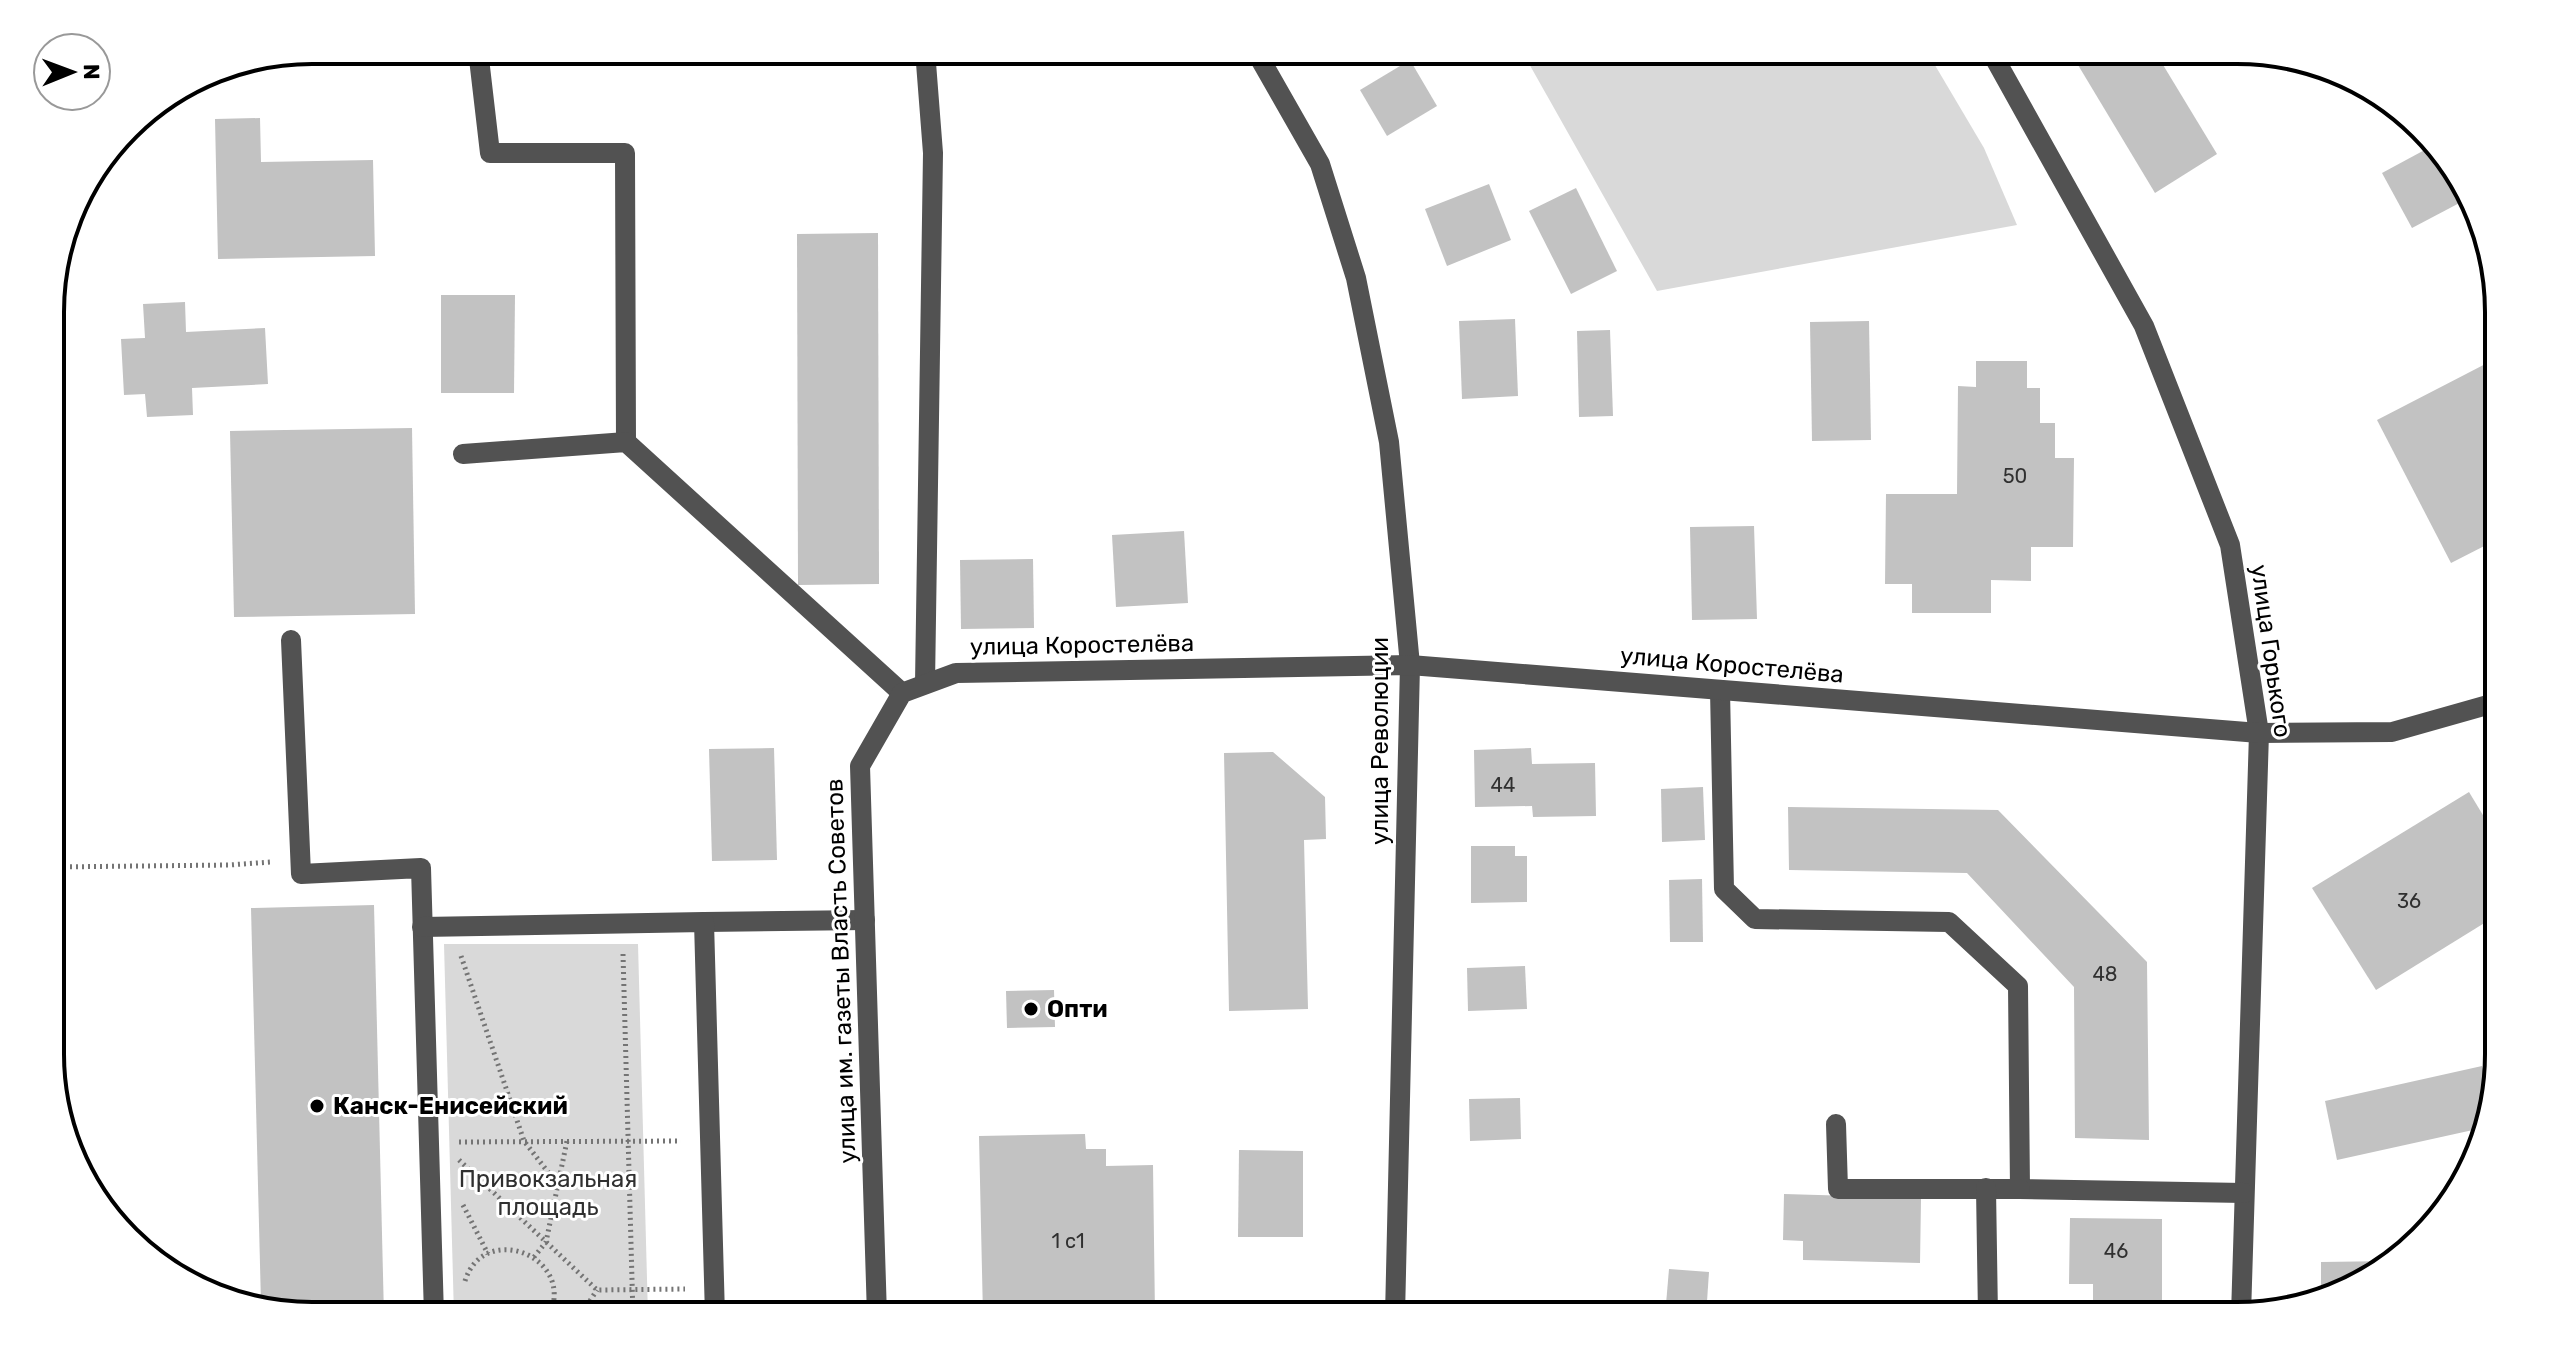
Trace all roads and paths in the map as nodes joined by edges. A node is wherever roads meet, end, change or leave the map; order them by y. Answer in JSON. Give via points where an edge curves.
{"nodes":[{"id":1,"x":1998,"y":64,"type":"edge"},
{"id":2,"x":480,"y":65,"type":"edge"},
{"id":3,"x":926,"y":65,"type":"edge"},
{"id":4,"x":1263,"y":65,"type":"edge"},
{"id":5,"x":626,"y":442,"type":"junction"},
{"id":6,"x":463,"y":454,"type":"dead end"},
{"id":7,"x":291,"y":640,"type":"dead end"},
{"id":8,"x":1410,"y":665,"type":"junction"},
{"id":9,"x":925,"y":684,"type":"junction"},
{"id":10,"x":1720,"y":690,"type":"junction"},
{"id":11,"x":902,"y":693,"type":"junction"},
{"id":12,"x":2485,"y":706,"type":"edge"},
{"id":13,"x":2259,"y":733,"type":"junction"},
{"id":14,"x":300,"y":859,"type":"junction"},
{"id":15,"x":64,"y":867,"type":"edge"},
{"id":16,"x":865,"y":920,"type":"junction"},
{"id":17,"x":704,"y":922,"type":"junction"},
{"id":18,"x":422,"y":927,"type":"junction"},
{"id":19,"x":446,"y":927,"type":"junction"},
{"id":20,"x":623,"y":945,"type":"dead end"},
{"id":21,"x":1836,"y":1124,"type":"dead end"},
{"id":22,"x":428,"y":1141,"type":"junction"},
{"id":23,"x":524,"y":1141,"type":"junction"},
{"id":24,"x":567,"y":1141,"type":"junction"},
{"id":25,"x":628,"y":1141,"type":"junction"},
{"id":26,"x":710,"y":1141,"type":"junction"},
{"id":27,"x":558,"y":1185,"type":"junction"},
{"id":28,"x":1986,"y":1188,"type":"junction"},
{"id":29,"x":2020,"y":1189,"type":"junction"},
{"id":30,"x":2244,"y":1193,"type":"junction"},
{"id":31,"x":546,"y":1242,"type":"junction"},
{"id":32,"x":534,"y":1257,"type":"junction"},
{"id":33,"x":714,"y":1288,"type":"junction"},
{"id":34,"x":597,"y":1290,"type":"junction"},
{"id":35,"x":632,"y":1290,"type":"junction"},
{"id":36,"x":462,"y":1292,"type":"dead end"},
{"id":37,"x":1395,"y":1301,"type":"edge"},
{"id":38,"x":1988,"y":1301,"type":"edge"},
{"id":39,"x":2241,"y":1301,"type":"edge"},
{"id":40,"x":434,"y":1302,"type":"edge"},
{"id":41,"x":553,"y":1302,"type":"edge"},
{"id":42,"x":589,"y":1302,"type":"edge"},
{"id":43,"x":632,"y":1302,"type":"edge"},
{"id":44,"x":714,"y":1302,"type":"edge"},
{"id":45,"x":877,"y":1302,"type":"edge"}],
"edges":[{"from":1,"to":13,"type":"street","name":"улица Горького","via":[[2137,312],[2230,545]]},
{"from":2,"to":5,"type":"street","via":[[490,153],[625,153]]},
{"from":3,"to":9,"type":"street","via":[[933,153]]},
{"from":4,"to":8,"type":"street","name":"улица Революции","via":[[1320,164],[1356,278],[1389,442]]},
{"from":5,"to":6,"type":"street"},
{"from":5,"to":11,"type":"street"},
{"from":7,"to":14,"type":"street"},
{"from":8,"to":9,"type":"street","name":"улица Коростелёва","via":[[956,673]]},
{"from":8,"to":10,"type":"street","name":"улица Коростелёва"},
{"from":8,"to":37,"type":"street","name":"улица Революции"},
{"from":9,"to":11,"type":"street"},
{"from":10,"to":13,"type":"street","name":"улица Коростелёва"},
{"from":10,"to":29,"type":"street","via":[[1724,889],[1755,919],[1949,922],[2018,986]]},
{"from":11,"to":16,"type":"street","name":"улица им. газеты Власть Советов","via":[[860,766]]},
{"from":12,"to":13,"type":"street","name":"улица Коростелёва","via":[[2392,732]]},
{"from":13,"to":30,"type":"street","name":"улица Горького"},
{"from":14,"to":15,"type":"path"},
{"from":14,"to":18,"type":"street","via":[[301,874],[421,868]]},
{"from":16,"to":17,"type":"street"},
{"from":16,"to":45,"type":"street","name":"улица им. газеты Власть Советов"},
{"from":17,"to":19,"type":"street"},
{"from":17,"to":26,"type":"street"},
{"from":18,"to":19,"type":"street"},
{"from":18,"to":22,"type":"street"},
{"from":19,"to":23,"type":"path","via":[[458,944]]},
{"from":20,"to":25,"type":"path"},
{"from":21,"to":28,"type":"street","via":[[1838,1189]]},
{"from":22,"to":23,"type":"path"},
{"from":22,"to":31,"type":"path","via":[[450,1151]]},
{"from":22,"to":40,"type":"street"},
{"from":23,"to":24,"type":"path"},
{"from":23,"to":27,"type":"path"},
{"from":24,"to":25,"type":"path"},
{"from":24,"to":27,"type":"path"},
{"from":25,"to":26,"type":"path"},
{"from":25,"to":35,"type":"path"},
{"from":26,"to":33,"type":"street"},
{"from":27,"to":31,"type":"path"},
{"from":28,"to":29,"type":"street"},
{"from":28,"to":38,"type":"street"},
{"from":29,"to":30,"type":"street"},
{"from":30,"to":39,"type":"street","name":"улица Горького"},
{"from":31,"to":32,"type":"path"},
{"from":31,"to":34,"type":"path"},
{"from":32,"to":36,"type":"path","via":[[503,1249],[488,1254],[466,1276]]},
{"from":32,"to":41,"type":"path","via":[[552,1282]]},
{"from":33,"to":35,"type":"path"},
{"from":33,"to":44,"type":"street"},
{"from":34,"to":35,"type":"path"},
{"from":34,"to":42,"type":"path"},
{"from":35,"to":43,"type":"path"}]}
